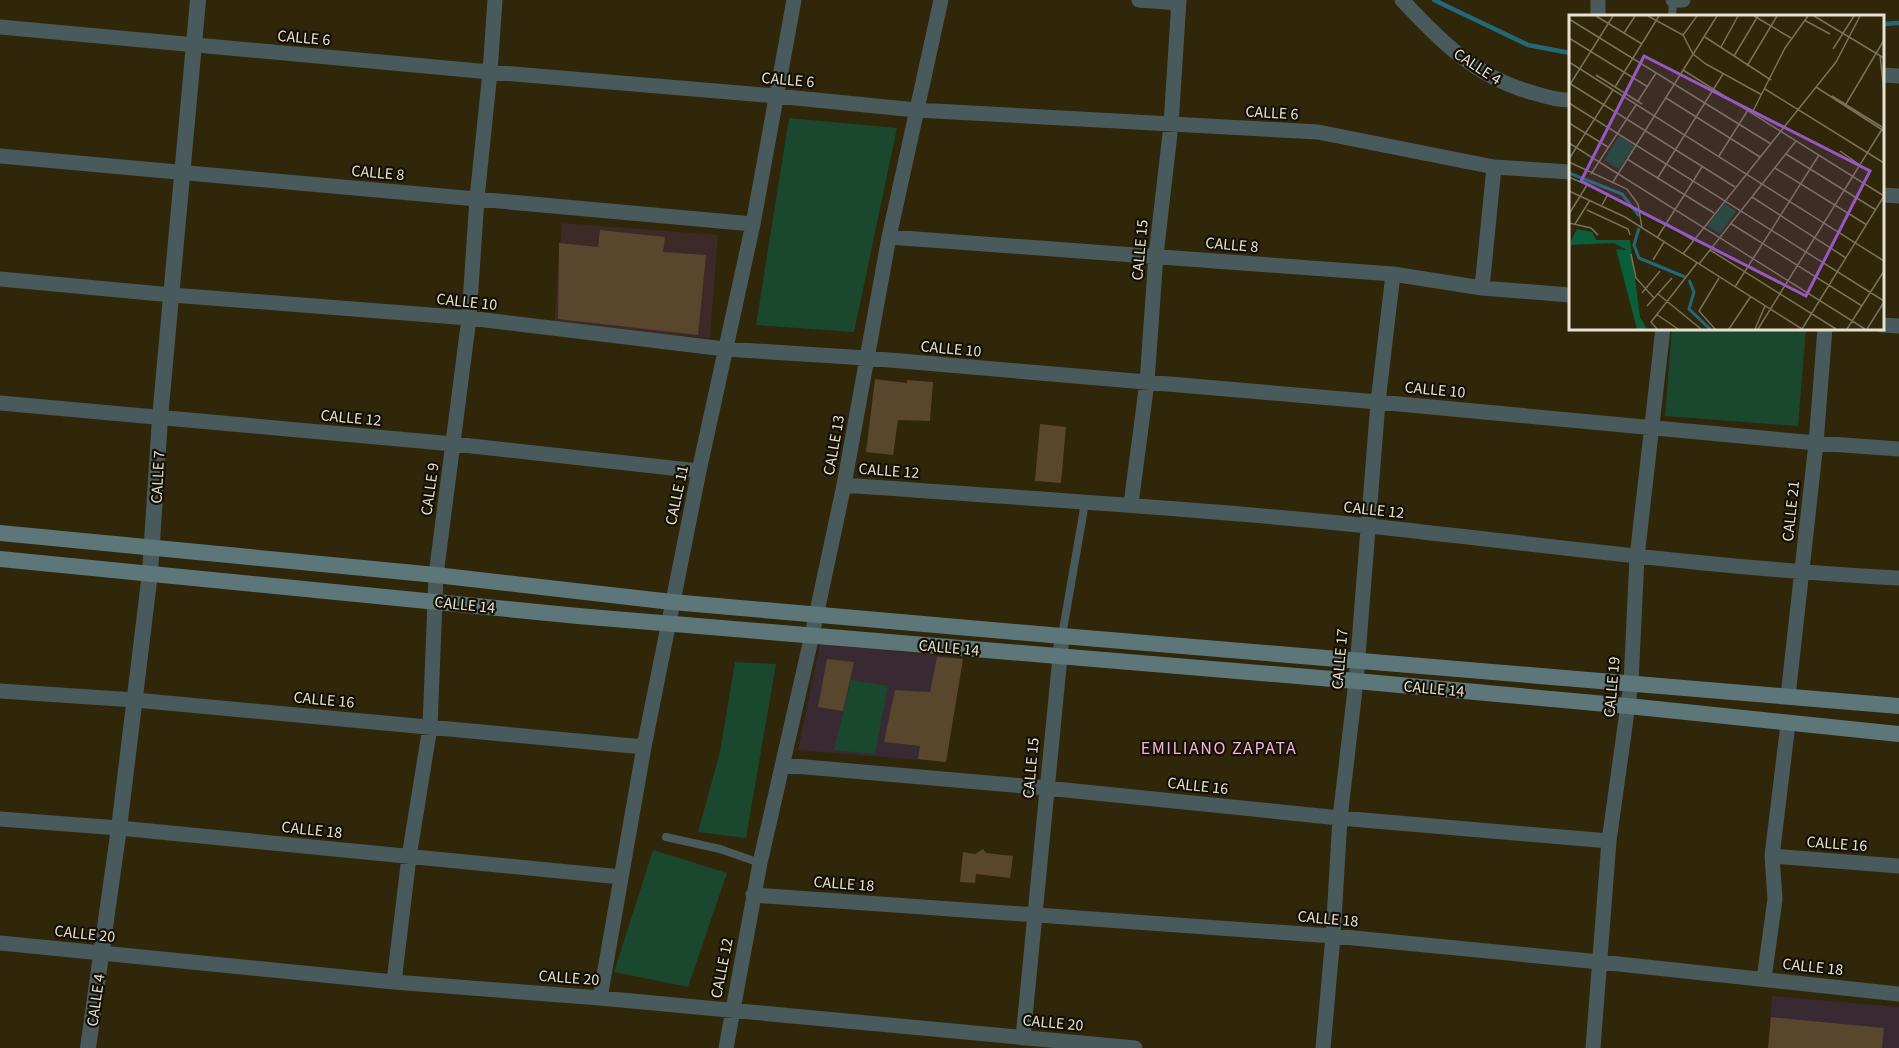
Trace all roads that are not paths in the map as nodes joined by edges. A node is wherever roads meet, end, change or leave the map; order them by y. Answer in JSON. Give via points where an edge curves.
{"nodes":[{"id":1,"x":198,"y":0,"type":"edge"},
{"id":2,"x":495,"y":0,"type":"edge"},
{"id":3,"x":794,"y":0,"type":"edge"},
{"id":4,"x":941,"y":0,"type":"edge"},
{"id":5,"x":1139,"y":0,"type":"edge"},
{"id":6,"x":1402,"y":0,"type":"edge"},
{"id":7,"x":1673,"y":0,"type":"edge"},
{"id":8,"x":1683,"y":0,"type":"edge"},
{"id":9,"x":1179,"y":1,"type":"edge"},
{"id":10,"x":1672,"y":15,"type":"edge"},
{"id":11,"x":0,"y":27,"type":"edge"},
{"id":12,"x":195,"y":45,"type":"junction"},
{"id":13,"x":490,"y":72,"type":"junction"},
{"id":14,"x":1884,"y":75,"type":"edge"},
{"id":15,"x":1899,"y":76,"type":"edge"},
{"id":16,"x":776,"y":96,"type":"junction"},
{"id":17,"x":1569,"y":100,"type":"edge"},
{"id":18,"x":916,"y":110,"type":"junction"},
{"id":19,"x":1171,"y":125,"type":"junction"},
{"id":20,"x":0,"y":156,"type":"edge"},
{"id":21,"x":1494,"y":167,"type":"junction"},
{"id":22,"x":1569,"y":172,"type":"edge"},
{"id":23,"x":183,"y":173,"type":"junction"},
{"id":24,"x":1884,"y":195,"type":"edge"},
{"id":25,"x":1899,"y":196,"type":"edge"},
{"id":26,"x":477,"y":198,"type":"junction"},
{"id":27,"x":753,"y":224,"type":"junction"},
{"id":28,"x":889,"y":237,"type":"junction"},
{"id":29,"x":1156,"y":255,"type":"junction"},
{"id":30,"x":1393,"y":273,"type":"junction"},
{"id":31,"x":0,"y":279,"type":"edge"},
{"id":32,"x":1482,"y":288,"type":"junction"},
{"id":33,"x":172,"y":295,"type":"junction"},
{"id":34,"x":1569,"y":295,"type":"edge"},
{"id":35,"x":469,"y":318,"type":"junction"},
{"id":36,"x":1884,"y":325,"type":"edge"},
{"id":37,"x":1899,"y":326,"type":"edge"},
{"id":38,"x":1663,"y":330,"type":"edge"},
{"id":39,"x":1825,"y":330,"type":"edge"},
{"id":40,"x":725,"y":349,"type":"junction"},
{"id":41,"x":866,"y":358,"type":"junction"},
{"id":42,"x":1147,"y":382,"type":"junction"},
{"id":43,"x":0,"y":402,"type":"edge"},
{"id":44,"x":1378,"y":402,"type":"junction"},
{"id":45,"x":160,"y":418,"type":"junction"},
{"id":46,"x":1653,"y":427,"type":"junction"},
{"id":47,"x":1816,"y":443,"type":"junction"},
{"id":48,"x":454,"y":444,"type":"junction"},
{"id":49,"x":1899,"y":448,"type":"edge"},
{"id":50,"x":699,"y":471,"type":"junction"},
{"id":51,"x":844,"y":485,"type":"junction"},
{"id":52,"x":1085,"y":503,"type":"junction"},
{"id":53,"x":1131,"y":504,"type":"junction"},
{"id":54,"x":1368,"y":526,"type":"junction"},
{"id":55,"x":0,"y":533,"type":"edge"},
{"id":56,"x":153,"y":547,"type":"junction"},
{"id":57,"x":1637,"y":557,"type":"junction"},
{"id":58,"x":0,"y":559,"type":"edge"},
{"id":59,"x":150,"y":573,"type":"junction"},
{"id":60,"x":1802,"y":573,"type":"junction"},
{"id":61,"x":436,"y":575,"type":"junction"},
{"id":62,"x":1899,"y":578,"type":"edge"},
{"id":63,"x":435,"y":601,"type":"junction"},
{"id":64,"x":672,"y":602,"type":"junction"},
{"id":65,"x":816,"y":614,"type":"junction"},
{"id":66,"x":669,"y":623,"type":"junction"},
{"id":67,"x":812,"y":635,"type":"junction"},
{"id":68,"x":1062,"y":636,"type":"junction"},
{"id":69,"x":1059,"y":656,"type":"junction"},
{"id":70,"x":1357,"y":660,"type":"junction"},
{"id":71,"x":1356,"y":681,"type":"junction"},
{"id":72,"x":1631,"y":683,"type":"junction"},
{"id":73,"x":0,"y":691,"type":"edge"},
{"id":74,"x":1788,"y":696,"type":"junction"},
{"id":75,"x":135,"y":700,"type":"junction"},
{"id":76,"x":1628,"y":706,"type":"junction"},
{"id":77,"x":1899,"y":706,"type":"edge"},
{"id":78,"x":1788,"y":724,"type":"junction"},
{"id":79,"x":430,"y":727,"type":"junction"},
{"id":80,"x":1899,"y":734,"type":"edge"},
{"id":81,"x":644,"y":747,"type":"junction"},
{"id":82,"x":783,"y":765,"type":"junction"},
{"id":83,"x":1046,"y":788,"type":"junction"},
{"id":84,"x":1340,"y":818,"type":"junction"},
{"id":85,"x":0,"y":819,"type":"edge"},
{"id":86,"x":119,"y":828,"type":"junction"},
{"id":87,"x":666,"y":837,"type":"dead end"},
{"id":88,"x":1609,"y":841,"type":"junction"},
{"id":89,"x":1772,"y":856,"type":"junction"},
{"id":90,"x":409,"y":857,"type":"junction"},
{"id":91,"x":760,"y":863,"type":"junction"},
{"id":92,"x":1899,"y":866,"type":"edge"},
{"id":93,"x":621,"y":877,"type":"junction"},
{"id":94,"x":753,"y":895,"type":"junction"},
{"id":95,"x":1035,"y":915,"type":"junction"},
{"id":96,"x":1334,"y":936,"type":"junction"},
{"id":97,"x":0,"y":943,"type":"edge"},
{"id":98,"x":101,"y":952,"type":"junction"},
{"id":99,"x":1600,"y":962,"type":"junction"},
{"id":100,"x":1764,"y":979,"type":"junction"},
{"id":101,"x":393,"y":982,"type":"junction"},
{"id":102,"x":1899,"y":994,"type":"edge"},
{"id":103,"x":600,"y":998,"type":"junction"},
{"id":104,"x":731,"y":1011,"type":"junction"},
{"id":105,"x":1023,"y":1038,"type":"junction"},
{"id":106,"x":988,"y":1042,"type":"edge"},
{"id":107,"x":88,"y":1048,"type":"edge"},
{"id":108,"x":726,"y":1048,"type":"edge"},
{"id":109,"x":1135,"y":1048,"type":"edge"},
{"id":110,"x":1323,"y":1048,"type":"edge"},
{"id":111,"x":1593,"y":1048,"type":"edge"}],
"edges":[{"from":1,"to":12,"type":"street","name":"CALLE 7"},
{"from":2,"to":13,"type":"street","name":"CALLE 9"},
{"from":3,"to":16,"type":"street","name":"CALLE 11"},
{"from":4,"to":18,"type":"street","name":"CALLE 13"},
{"from":5,"to":9,"type":"street"},
{"from":6,"to":17,"type":"street","name":"CALLE 4","via":[[1474,67],[1513,88]]},
{"from":7,"to":8,"type":"street"},
{"from":7,"to":10,"type":"lane"},
{"from":9,"to":19,"type":"street","name":"CALLE 15"},
{"from":11,"to":12,"type":"street","name":"CALLE 6"},
{"from":12,"to":13,"type":"street","name":"CALLE 6"},
{"from":12,"to":23,"type":"street","name":"CALLE 7"},
{"from":13,"to":16,"type":"street","name":"CALLE 6"},
{"from":13,"to":26,"type":"street","name":"CALLE 9"},
{"from":14,"to":15,"type":"street"},
{"from":16,"to":18,"type":"street","name":"CALLE 6"},
{"from":16,"to":27,"type":"street","name":"CALLE 11"},
{"from":18,"to":19,"type":"street","name":"CALLE 6"},
{"from":18,"to":28,"type":"street","name":"CALLE 13"},
{"from":19,"to":21,"type":"street","name":"CALLE 6","via":[[1318,132]]},
{"from":19,"to":29,"type":"street","name":"CALLE 15"},
{"from":20,"to":23,"type":"street","name":"CALLE 8"},
{"from":21,"to":22,"type":"street","name":"CALLE 6"},
{"from":21,"to":32,"type":"street"},
{"from":23,"to":26,"type":"street","name":"CALLE 8"},
{"from":23,"to":33,"type":"street","name":"CALLE 7"},
{"from":24,"to":25,"type":"street"},
{"from":26,"to":27,"type":"street","name":"CALLE 8"},
{"from":26,"to":35,"type":"street","name":"CALLE 9"},
{"from":27,"to":40,"type":"street","name":"CALLE 11"},
{"from":28,"to":29,"type":"street","name":"CALLE 8"},
{"from":28,"to":41,"type":"street","name":"CALLE 13"},
{"from":29,"to":30,"type":"street","name":"CALLE 8"},
{"from":29,"to":42,"type":"street","name":"CALLE 15"},
{"from":30,"to":32,"type":"street","name":"CALLE 8"},
{"from":30,"to":44,"type":"street","name":"CALLE 17"},
{"from":31,"to":33,"type":"street","name":"CALLE 10"},
{"from":32,"to":34,"type":"street","name":"CALLE 8"},
{"from":33,"to":35,"type":"street","name":"CALLE 10"},
{"from":33,"to":45,"type":"street","name":"CALLE 7"},
{"from":35,"to":40,"type":"street","name":"CALLE 10"},
{"from":35,"to":48,"type":"street","name":"CALLE 9"},
{"from":36,"to":37,"type":"street"},
{"from":38,"to":46,"type":"street","name":"CALLE 19"},
{"from":39,"to":47,"type":"street","name":"CALLE 21"},
{"from":40,"to":41,"type":"street","name":"CALLE 10"},
{"from":40,"to":50,"type":"street","name":"CALLE 11"},
{"from":41,"to":42,"type":"street","name":"CALLE 10"},
{"from":41,"to":51,"type":"street","name":"CALLE 13"},
{"from":42,"to":44,"type":"street","name":"CALLE 10"},
{"from":42,"to":53,"type":"street","name":"CALLE 15"},
{"from":43,"to":45,"type":"street","name":"CALLE 12"},
{"from":44,"to":46,"type":"street","name":"CALLE 10"},
{"from":44,"to":54,"type":"street","name":"CALLE 17"},
{"from":45,"to":48,"type":"street","name":"CALLE 12"},
{"from":45,"to":56,"type":"street","name":"CALLE 7"},
{"from":46,"to":47,"type":"street","name":"CALLE 10"},
{"from":46,"to":57,"type":"street","name":"CALLE 19"},
{"from":47,"to":49,"type":"street","name":"CALLE 10"},
{"from":47,"to":60,"type":"street","name":"CALLE 21"},
{"from":48,"to":50,"type":"street","name":"CALLE 12"},
{"from":48,"to":61,"type":"street","name":"CALLE 9"},
{"from":50,"to":64,"type":"street","name":"CALLE 11"},
{"from":51,"to":52,"type":"street","name":"CALLE 12"},
{"from":51,"to":65,"type":"street","name":"CALLE 13"},
{"from":52,"to":53,"type":"street","name":"CALLE 12"},
{"from":52,"to":68,"type":"lane","name":"CALLE 15"},
{"from":53,"to":54,"type":"street","name":"CALLE 12"},
{"from":54,"to":57,"type":"street","name":"CALLE 12"},
{"from":54,"to":70,"type":"street","name":"CALLE 17"},
{"from":55,"to":56,"type":"main road","name":"CALLE 14"},
{"from":56,"to":59,"type":"street","name":"CALLE 7"},
{"from":56,"to":61,"type":"main road","name":"CALLE 14"},
{"from":57,"to":60,"type":"street","name":"CALLE 12"},
{"from":57,"to":72,"type":"street","name":"CALLE 19"},
{"from":58,"to":59,"type":"main road","name":"CALLE 14"},
{"from":59,"to":63,"type":"main road","name":"CALLE 14"},
{"from":59,"to":75,"type":"street","name":"CALLE 7"},
{"from":60,"to":62,"type":"street","name":"CALLE 12"},
{"from":60,"to":74,"type":"street","name":"CALLE 21"},
{"from":61,"to":63,"type":"street","name":"CALLE 9"},
{"from":61,"to":64,"type":"main road","name":"CALLE 14"},
{"from":63,"to":66,"type":"main road","name":"CALLE 14"},
{"from":63,"to":79,"type":"street","name":"CALLE 9"},
{"from":64,"to":65,"type":"main road","name":"CALLE 14"},
{"from":64,"to":66,"type":"street","name":"CALLE 11"},
{"from":65,"to":67,"type":"street","name":"CALLE 13"},
{"from":65,"to":68,"type":"main road","name":"CALLE 14"},
{"from":66,"to":67,"type":"main road","name":"CALLE 14"},
{"from":66,"to":81,"type":"street","name":"CALLE 11"},
{"from":67,"to":69,"type":"main road","name":"CALLE 14"},
{"from":67,"to":82,"type":"street","name":"CALLE 13"},
{"from":68,"to":69,"type":"street","name":"CALLE 15"},
{"from":68,"to":70,"type":"main road","name":"CALLE 14"},
{"from":69,"to":71,"type":"main road","name":"CALLE 14"},
{"from":69,"to":83,"type":"street","name":"CALLE 15"},
{"from":70,"to":71,"type":"street","name":"CALLE 17"},
{"from":70,"to":72,"type":"main road","name":"CALLE 14"},
{"from":71,"to":76,"type":"main road","name":"CALLE 14"},
{"from":71,"to":84,"type":"street","name":"CALLE 17"},
{"from":72,"to":74,"type":"main road","name":"CALLE 14"},
{"from":72,"to":76,"type":"street","name":"CALLE 19"},
{"from":73,"to":75,"type":"street","name":"CALLE 16"},
{"from":74,"to":77,"type":"main road","name":"CALLE 14"},
{"from":75,"to":79,"type":"street","name":"CALLE 16"},
{"from":75,"to":86,"type":"street","name":"CALLE 7"},
{"from":76,"to":78,"type":"main road","name":"CALLE 14"},
{"from":76,"to":88,"type":"street","name":"CALLE 19"},
{"from":78,"to":80,"type":"main road","name":"CALLE 14"},
{"from":78,"to":89,"type":"street"},
{"from":79,"to":81,"type":"street","name":"CALLE 16"},
{"from":79,"to":90,"type":"street","name":"CALLE 9"},
{"from":81,"to":93,"type":"street","name":"CALLE 11"},
{"from":82,"to":83,"type":"street","name":"CALLE 16"},
{"from":82,"to":91,"type":"street","name":"CALLE 13"},
{"from":83,"to":84,"type":"street","name":"CALLE 16"},
{"from":83,"to":95,"type":"street","name":"CALLE 15"},
{"from":84,"to":88,"type":"street","name":"CALLE 16"},
{"from":84,"to":96,"type":"street","name":"CALLE 17"},
{"from":85,"to":86,"type":"street","name":"CALLE 18"},
{"from":86,"to":90,"type":"street","name":"CALLE 18"},
{"from":86,"to":98,"type":"street","name":"CALLE 7"},
{"from":87,"to":91,"type":"lane"},
{"from":88,"to":99,"type":"street","name":"CALLE 19"},
{"from":89,"to":92,"type":"street","name":"CALLE 16"},
{"from":89,"to":100,"type":"street","via":[[1775,898]]},
{"from":90,"to":93,"type":"street","name":"CALLE 18"},
{"from":90,"to":101,"type":"street","name":"CALLE 9"},
{"from":91,"to":94,"type":"street","name":"CALLE 13"},
{"from":93,"to":103,"type":"street","name":"CALLE 11"},
{"from":94,"to":95,"type":"street","name":"CALLE 18"},
{"from":94,"to":104,"type":"street","name":"CALLE 12"},
{"from":95,"to":96,"type":"street","name":"CALLE 18"},
{"from":95,"to":105,"type":"street","name":"CALLE 15"},
{"from":96,"to":99,"type":"street","name":"CALLE 18"},
{"from":96,"to":110,"type":"street","name":"CALLE 17"},
{"from":97,"to":98,"type":"street","name":"CALLE 20"},
{"from":98,"to":101,"type":"street","name":"CALLE 20"},
{"from":98,"to":107,"type":"street","name":"CALLE 4"},
{"from":99,"to":100,"type":"street","name":"CALLE 18"},
{"from":99,"to":111,"type":"street","name":"CALLE 19"},
{"from":100,"to":102,"type":"street","name":"CALLE 18"},
{"from":101,"to":103,"type":"street","name":"CALLE 20"},
{"from":103,"to":104,"type":"street","name":"CALLE 20"},
{"from":104,"to":106,"type":"street","name":"CALLE 20"},
{"from":104,"to":108,"type":"street","name":"CALLE 12"},
{"from":105,"to":106,"type":"street","name":"CALLE 20"},
{"from":105,"to":109,"type":"street","name":"CALLE 20"}]}
